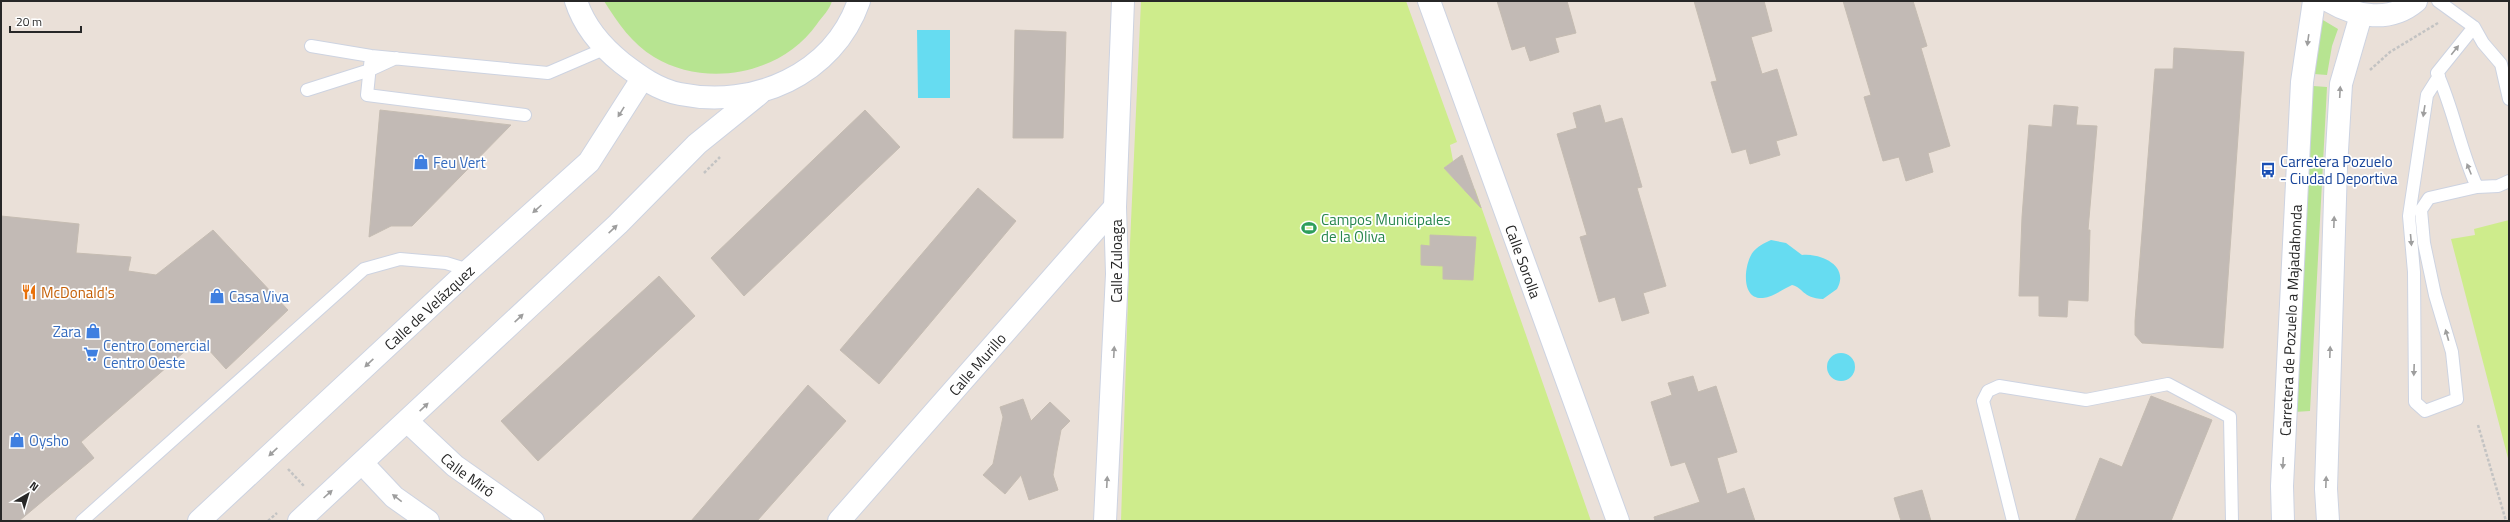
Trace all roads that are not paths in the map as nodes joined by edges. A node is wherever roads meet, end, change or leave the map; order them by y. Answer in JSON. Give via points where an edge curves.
{"nodes":[{"id":1,"x":576,"y":1,"type":"edge"},
{"id":2,"x":859,"y":1,"type":"edge"},
{"id":3,"x":1123,"y":1,"type":"edge"},
{"id":4,"x":1429,"y":1,"type":"edge"},
{"id":5,"x":2314,"y":1,"type":"edge"},
{"id":6,"x":2329,"y":1,"type":"edge"},
{"id":7,"x":2416,"y":1,"type":"edge"},
{"id":8,"x":2438,"y":1,"type":"edge"},
{"id":9,"x":2361,"y":15,"type":"junction"},
{"id":10,"x":2474,"y":27,"type":"junction"},
{"id":11,"x":311,"y":46,"type":"dead end"},
{"id":12,"x":604,"y":49,"type":"junction"},
{"id":13,"x":371,"y":56,"type":"junction"},
{"id":14,"x":396,"y":58,"type":"junction"},
{"id":15,"x":370,"y":70,"type":"junction"},
{"id":16,"x":2439,"y":76,"type":"junction"},
{"id":17,"x":642,"y":79,"type":"junction"},
{"id":18,"x":307,"y":90,"type":"dead end"},
{"id":19,"x":759,"y":94,"type":"junction"},
{"id":20,"x":2509,"y":99,"type":"edge"},
{"id":21,"x":526,"y":115,"type":"dead end"},
{"id":22,"x":2509,"y":181,"type":"edge"},
{"id":23,"x":2477,"y":187,"type":"junction"},
{"id":24,"x":1115,"y":207,"type":"junction"},
{"id":25,"x":469,"y":270,"type":"junction"},
{"id":26,"x":408,"y":422,"type":"junction"},
{"id":27,"x":362,"y":463,"type":"junction"},
{"id":28,"x":82,"y":521,"type":"edge"},
{"id":29,"x":199,"y":521,"type":"edge"},
{"id":30,"x":299,"y":521,"type":"edge"},
{"id":31,"x":428,"y":521,"type":"edge"},
{"id":32,"x":533,"y":521,"type":"edge"},
{"id":33,"x":839,"y":521,"type":"edge"},
{"id":34,"x":1105,"y":521,"type":"edge"},
{"id":35,"x":1618,"y":521,"type":"edge"},
{"id":36,"x":2013,"y":521,"type":"edge"},
{"id":37,"x":2232,"y":521,"type":"edge"},
{"id":38,"x":2283,"y":521,"type":"edge"},
{"id":39,"x":2328,"y":521,"type":"edge"}],
"edges":[{"from":1,"to":12,"type":"street","via":[[579,12]]},
{"from":2,"to":19,"type":"street","via":[[853,17],[829,51],[797,77]]},
{"from":3,"to":24,"type":"street","name":"Calle Zuloaga"},
{"from":4,"to":35,"type":"street","name":"Calle Sorolla"},
{"from":5,"to":38,"type":"street","name":"Carretera de Pozuelo a Majadahonda","one_way":true,"via":[[2302,82],[2282,486]]},
{"from":6,"to":9,"type":"street","via":[[2344,10]]},
{"from":7,"to":9,"type":"street","via":[[2396,12],[2379,16]]},
{"from":8,"to":10,"type":"lane"},
{"from":39,"to":9,"type":"street","one_way":true,"via":[[2326,489],[2340,92]]},
{"from":16,"to":10,"type":"lane","one_way":true,"via":[[2437,73]]},
{"from":10,"to":20,"type":"lane","via":[[2500,64]]},
{"from":11,"to":13,"type":"lane"},
{"from":12,"to":14,"type":"lane","via":[[548,73]]},
{"from":12,"to":17,"type":"street"},
{"from":13,"to":14,"type":"lane"},
{"from":13,"to":15,"type":"lane"},
{"from":14,"to":15,"type":"lane"},
{"from":15,"to":18,"type":"lane"},
{"from":15,"to":21,"type":"lane","via":[[367,96]]},
{"from":23,"to":16,"type":"lane","one_way":true,"via":[[2468,168]]},
{"from":16,"to":23,"type":"lane","one_way":true,"via":[[2427,95],[2409,216],[2414,272],[2415,402],[2425,411],[2457,399],[2452,352],[2435,295],[2424,243],[2421,210],[2429,198]]},
{"from":17,"to":19,"type":"street","via":[[685,95],[719,99]]},
{"from":17,"to":25,"type":"street","name":"Calle de Velázquez","one_way":true,"via":[[589,162]]},
{"from":26,"to":19,"type":"street","one_way":true,"via":[[613,229],[697,144]]},
{"from":22,"to":23,"type":"lane","via":[[2498,186]]},
{"from":24,"to":33,"type":"street","name":"Calle Murillo"},
{"from":34,"to":24,"type":"street","name":"Calle Zuloaga","one_way":true,"via":[[1117,274]]},
{"from":25,"to":28,"type":"lane","via":[[446,263],[400,260],[364,269]]},
{"from":25,"to":29,"type":"street","name":"Calle de Velázquez","one_way":true},
{"from":26,"to":27,"type":"street"},
{"from":26,"to":32,"type":"street","name":"Calle Miró","via":[[455,466]]},
{"from":30,"to":27,"type":"street","one_way":true},
{"from":31,"to":27,"type":"street","one_way":true,"via":[[394,497]]},
{"from":36,"to":37,"type":"lane","via":[[1983,401],[1988,391],[1998,386],[2086,400],[2168,384],[2230,417]]}]}
